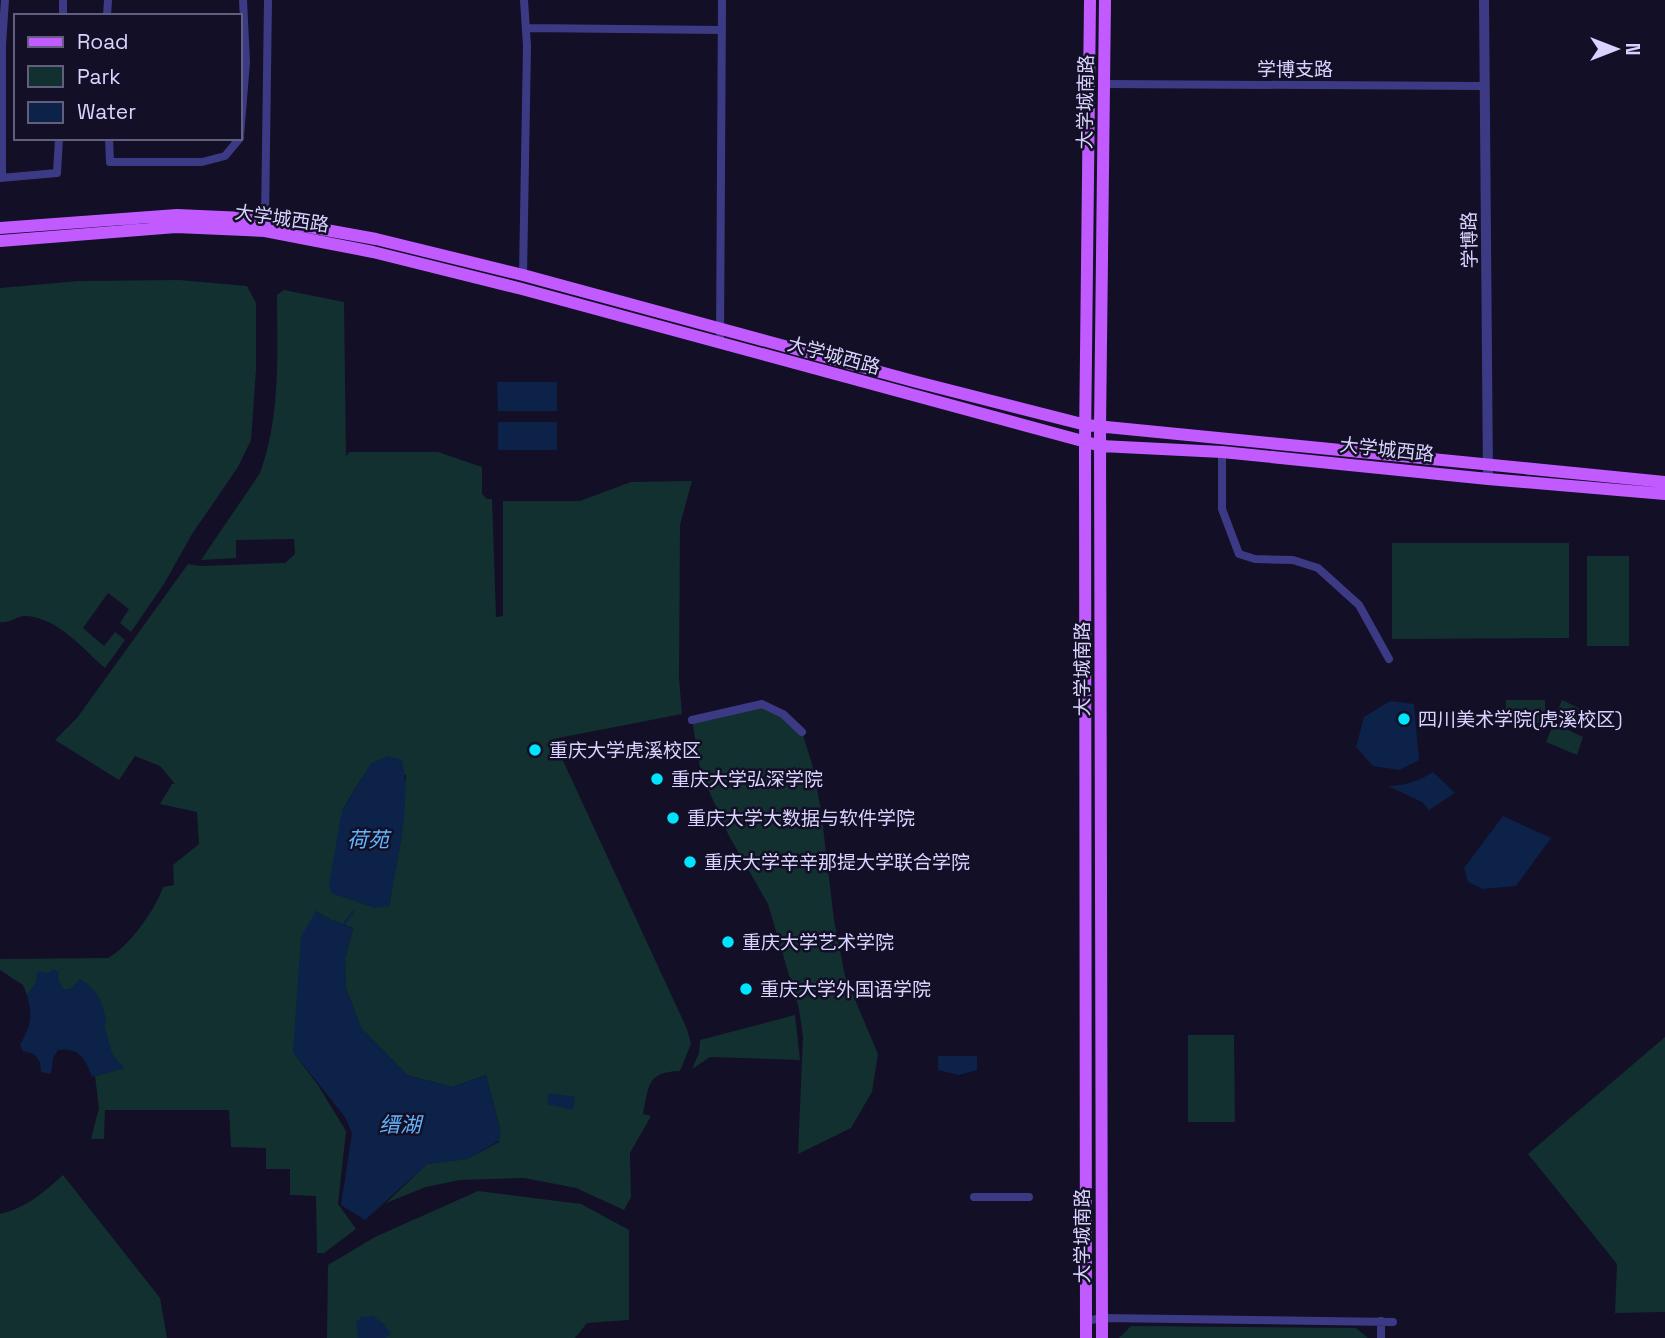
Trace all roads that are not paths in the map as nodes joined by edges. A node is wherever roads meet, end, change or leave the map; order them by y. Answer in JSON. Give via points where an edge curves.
{"nodes":[{"id":1,"x":5,"y":0,"type":"edge"},
{"id":2,"x":243,"y":0,"type":"edge"},
{"id":3,"x":268,"y":0,"type":"edge"},
{"id":4,"x":524,"y":0,"type":"edge"},
{"id":5,"x":722,"y":0,"type":"edge"},
{"id":6,"x":1090,"y":0,"type":"edge"},
{"id":7,"x":1105,"y":0,"type":"edge"},
{"id":8,"x":1484,"y":0,"type":"edge"},
{"id":9,"x":526,"y":28,"type":"junction"},
{"id":10,"x":722,"y":30,"type":"junction"},
{"id":11,"x":1104,"y":84,"type":"junction"},
{"id":12,"x":1485,"y":86,"type":"junction"},
{"id":13,"x":242,"y":112,"type":"edge"},
{"id":14,"x":58,"y":140,"type":"edge"},
{"id":15,"x":109,"y":140,"type":"edge"},
{"id":16,"x":238,"y":140,"type":"edge"},
{"id":17,"x":1,"y":178,"type":"edge"},
{"id":18,"x":265,"y":225,"type":"junction"},
{"id":19,"x":0,"y":228,"type":"edge"},
{"id":20,"x":0,"y":241,"type":"edge"},
{"id":21,"x":523,"y":275,"type":"junction"},
{"id":22,"x":720,"y":329,"type":"junction"},
{"id":23,"x":720,"y":343,"type":"junction"},
{"id":24,"x":1086,"y":425,"type":"junction"},
{"id":25,"x":1100,"y":428,"type":"junction"},
{"id":26,"x":1085,"y":443,"type":"junction"},
{"id":27,"x":1101,"y":446,"type":"junction"},
{"id":28,"x":1222,"y":452,"type":"junction"},
{"id":29,"x":1489,"y":472,"type":"junction"},
{"id":30,"x":1665,"y":482,"type":"edge"},
{"id":31,"x":1665,"y":494,"type":"edge"},
{"id":32,"x":1389,"y":659,"type":"dead end"},
{"id":33,"x":692,"y":720,"type":"dead end"},
{"id":34,"x":802,"y":732,"type":"dead end"},
{"id":35,"x":974,"y":1197,"type":"dead end"},
{"id":36,"x":1029,"y":1197,"type":"dead end"},
{"id":37,"x":1102,"y":1318,"type":"junction"},
{"id":38,"x":1086,"y":1321,"type":"junction"},
{"id":39,"x":1381,"y":1321,"type":"junction"},
{"id":40,"x":1393,"y":1322,"type":"dead end"},
{"id":41,"x":1086,"y":1338,"type":"edge"},
{"id":42,"x":1102,"y":1338,"type":"edge"},
{"id":43,"x":1381,"y":1338,"type":"edge"}],
"edges":[{"from":1,"to":17,"type":"street"},
{"from":2,"to":13,"type":"street","via":[[246,62]]},
{"from":3,"to":18,"type":"street"},
{"from":4,"to":9,"type":"street"},
{"from":5,"to":10,"type":"street"},
{"from":6,"to":24,"type":"main road","name":"大学城南路"},
{"from":7,"to":11,"type":"main road","name":"大学城南路"},
{"from":8,"to":12,"type":"street","name":"学博路"},
{"from":9,"to":10,"type":"street"},
{"from":9,"to":21,"type":"street"},
{"from":10,"to":22,"type":"street"},
{"from":11,"to":12,"type":"street","name":"学博支路"},
{"from":11,"to":25,"type":"main road","name":"大学城南路"},
{"from":12,"to":29,"type":"street","name":"学博路"},
{"from":14,"to":17,"type":"street","via":[[57,173]]},
{"from":15,"to":16,"type":"street","via":[[110,162],[202,162],[225,156]]},
{"from":18,"to":19,"type":"main road","name":"大学城西路","via":[[177,215]]},
{"from":18,"to":20,"type":"main road","name":"大学城西路"},
{"from":18,"to":21,"type":"main road","name":"大学城西路","via":[[376,239]]},
{"from":18,"to":23,"type":"main road","name":"大学城西路"},
{"from":21,"to":22,"type":"main road","name":"大学城西路"},
{"from":22,"to":23,"type":"street"},
{"from":22,"to":24,"type":"main road","name":"大学城西路"},
{"from":23,"to":26,"type":"main road","name":"大学城西路"},
{"from":24,"to":25,"type":"main road","name":"大学城西路"},
{"from":24,"to":26,"type":"main road","name":"大学城南路"},
{"from":25,"to":27,"type":"main road","name":"大学城南路"},
{"from":25,"to":29,"type":"main road","name":"大学城西路"},
{"from":26,"to":27,"type":"main road","name":"大学城西路"},
{"from":26,"to":38,"type":"main road","name":"大学城南路"},
{"from":27,"to":28,"type":"main road","name":"大学城西路"},
{"from":27,"to":37,"type":"main road","name":"大学城南路"},
{"from":28,"to":29,"type":"main road","name":"大学城西路"},
{"from":28,"to":32,"type":"street","via":[[1222,509],[1239,554],[1293,560],[1318,568],[1359,605]]},
{"from":29,"to":30,"type":"main road","name":"大学城西路"},
{"from":29,"to":31,"type":"main road","name":"大学城西路"},
{"from":33,"to":34,"type":"street","via":[[762,704],[783,714]]},
{"from":35,"to":36,"type":"street"},
{"from":37,"to":38,"type":"street"},
{"from":37,"to":39,"type":"street"},
{"from":37,"to":42,"type":"main road","name":"大学城南路"},
{"from":38,"to":41,"type":"main road","name":"大学城南路"},
{"from":39,"to":40,"type":"street"},
{"from":39,"to":43,"type":"street"}]}
